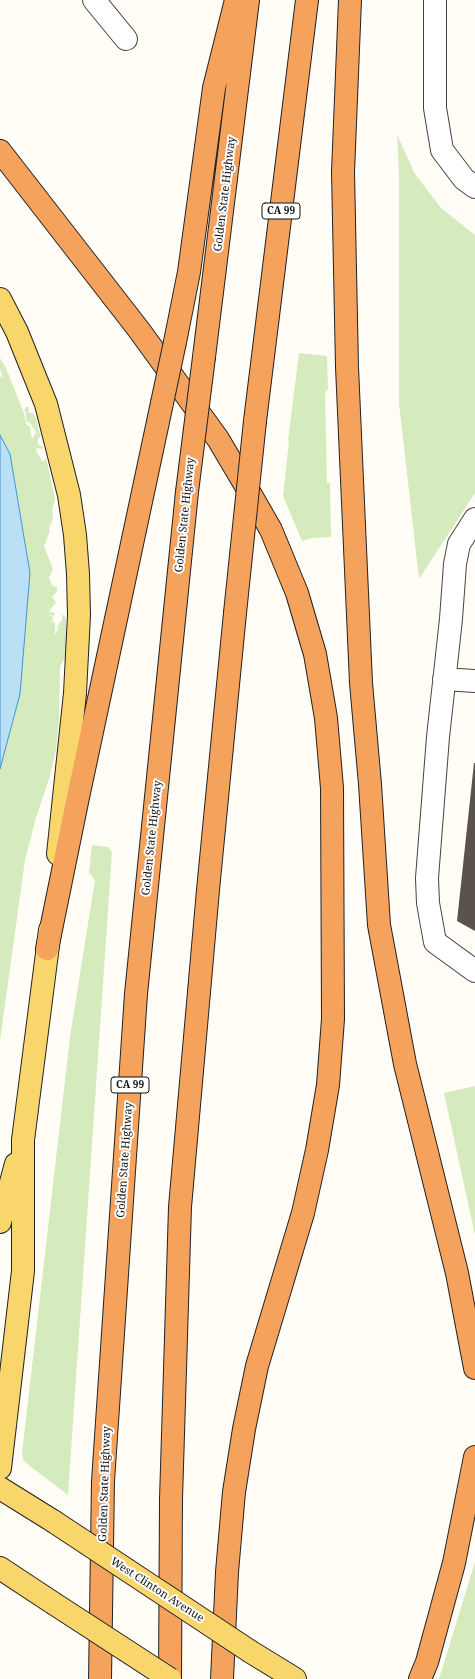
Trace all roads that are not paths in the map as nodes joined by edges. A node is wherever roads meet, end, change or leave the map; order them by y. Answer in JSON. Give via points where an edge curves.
{"nodes":[{"id":1,"x":94,"y":0,"type":"edge"},
{"id":2,"x":236,"y":0,"type":"edge"},
{"id":3,"x":248,"y":0,"type":"edge"},
{"id":4,"x":307,"y":0,"type":"edge"},
{"id":5,"x":350,"y":0,"type":"edge"},
{"id":6,"x":435,"y":0,"type":"edge"},
{"id":7,"x":126,"y":39,"type":"dead end"},
{"id":8,"x":0,"y":151,"type":"edge"},
{"id":9,"x":475,"y":187,"type":"edge"},
{"id":10,"x":0,"y":299,"type":"edge"},
{"id":11,"x":475,"y":519,"type":"edge"},
{"id":12,"x":444,"y":679,"type":"junction"},
{"id":13,"x":475,"y":681,"type":"edge"},
{"id":14,"x":47,"y":949,"type":"junction"},
{"id":15,"x":475,"y":971,"type":"edge"},
{"id":16,"x":23,"y":1140,"type":"junction"},
{"id":17,"x":0,"y":1222,"type":"edge"},
{"id":18,"x":475,"y":1368,"type":"edge"},
{"id":19,"x":475,"y":1457,"type":"edge"},
{"id":20,"x":0,"y":1468,"type":"edge"},
{"id":21,"x":0,"y":1488,"type":"edge"},
{"id":22,"x":0,"y":1568,"type":"edge"},
{"id":23,"x":100,"y":1679,"type":"edge"},
{"id":24,"x":170,"y":1679,"type":"edge"},
{"id":25,"x":222,"y":1679,"type":"edge"},
{"id":26,"x":295,"y":1679,"type":"edge"},
{"id":27,"x":420,"y":1679,"type":"edge"}],
"edges":[{"from":1,"to":7,"type":"street"},
{"from":2,"to":14,"type":"highway","bridge":true,"via":[[214,88],[189,272]]},
{"from":3,"to":23,"type":"highway","name":"Golden State Highway","number":"CA 99","bridge":true,"via":[[187,492],[136,994],[103,1481]]},
{"from":4,"to":24,"type":"highway","number":"CA 99","bridge":true,"via":[[255,421],[209,882],[180,1207],[171,1499]]},
{"from":5,"to":18,"type":"highway","via":[[343,172],[347,367],[361,682],[379,925],[405,1064],[457,1273]]},
{"from":6,"to":9,"type":"street","via":[[435,108],[442,150],[464,179]]},
{"from":8,"to":25,"type":"highway","via":[[139,330],[218,439],[247,488],[271,530],[297,593],[315,654],[326,718],[332,788],[333,1019],[328,1085],[303,1213],[257,1366],[244,1430],[234,1492],[227,1565]]},
{"from":10,"to":14,"type":"main road","via":[[17,332],[46,404],[69,495],[78,574],[79,615],[75,693]]},
{"from":11,"to":12,"type":"street","via":[[459,544],[455,564]]},
{"from":12,"to":13,"type":"street"},
{"from":12,"to":15,"type":"street","via":[[427,878],[428,903],[435,942]]},
{"from":14,"to":16,"type":"main road"},
{"from":16,"to":17,"type":"main road"},
{"from":16,"to":20,"type":"main road","via":[[23,1271]]},
{"from":19,"to":27,"type":"highway","via":[[454,1563]]},
{"from":21,"to":26,"type":"main road","name":"West Clinton Avenue","bridge":true},
{"from":22,"to":24,"type":"main road","bridge":true}]}
